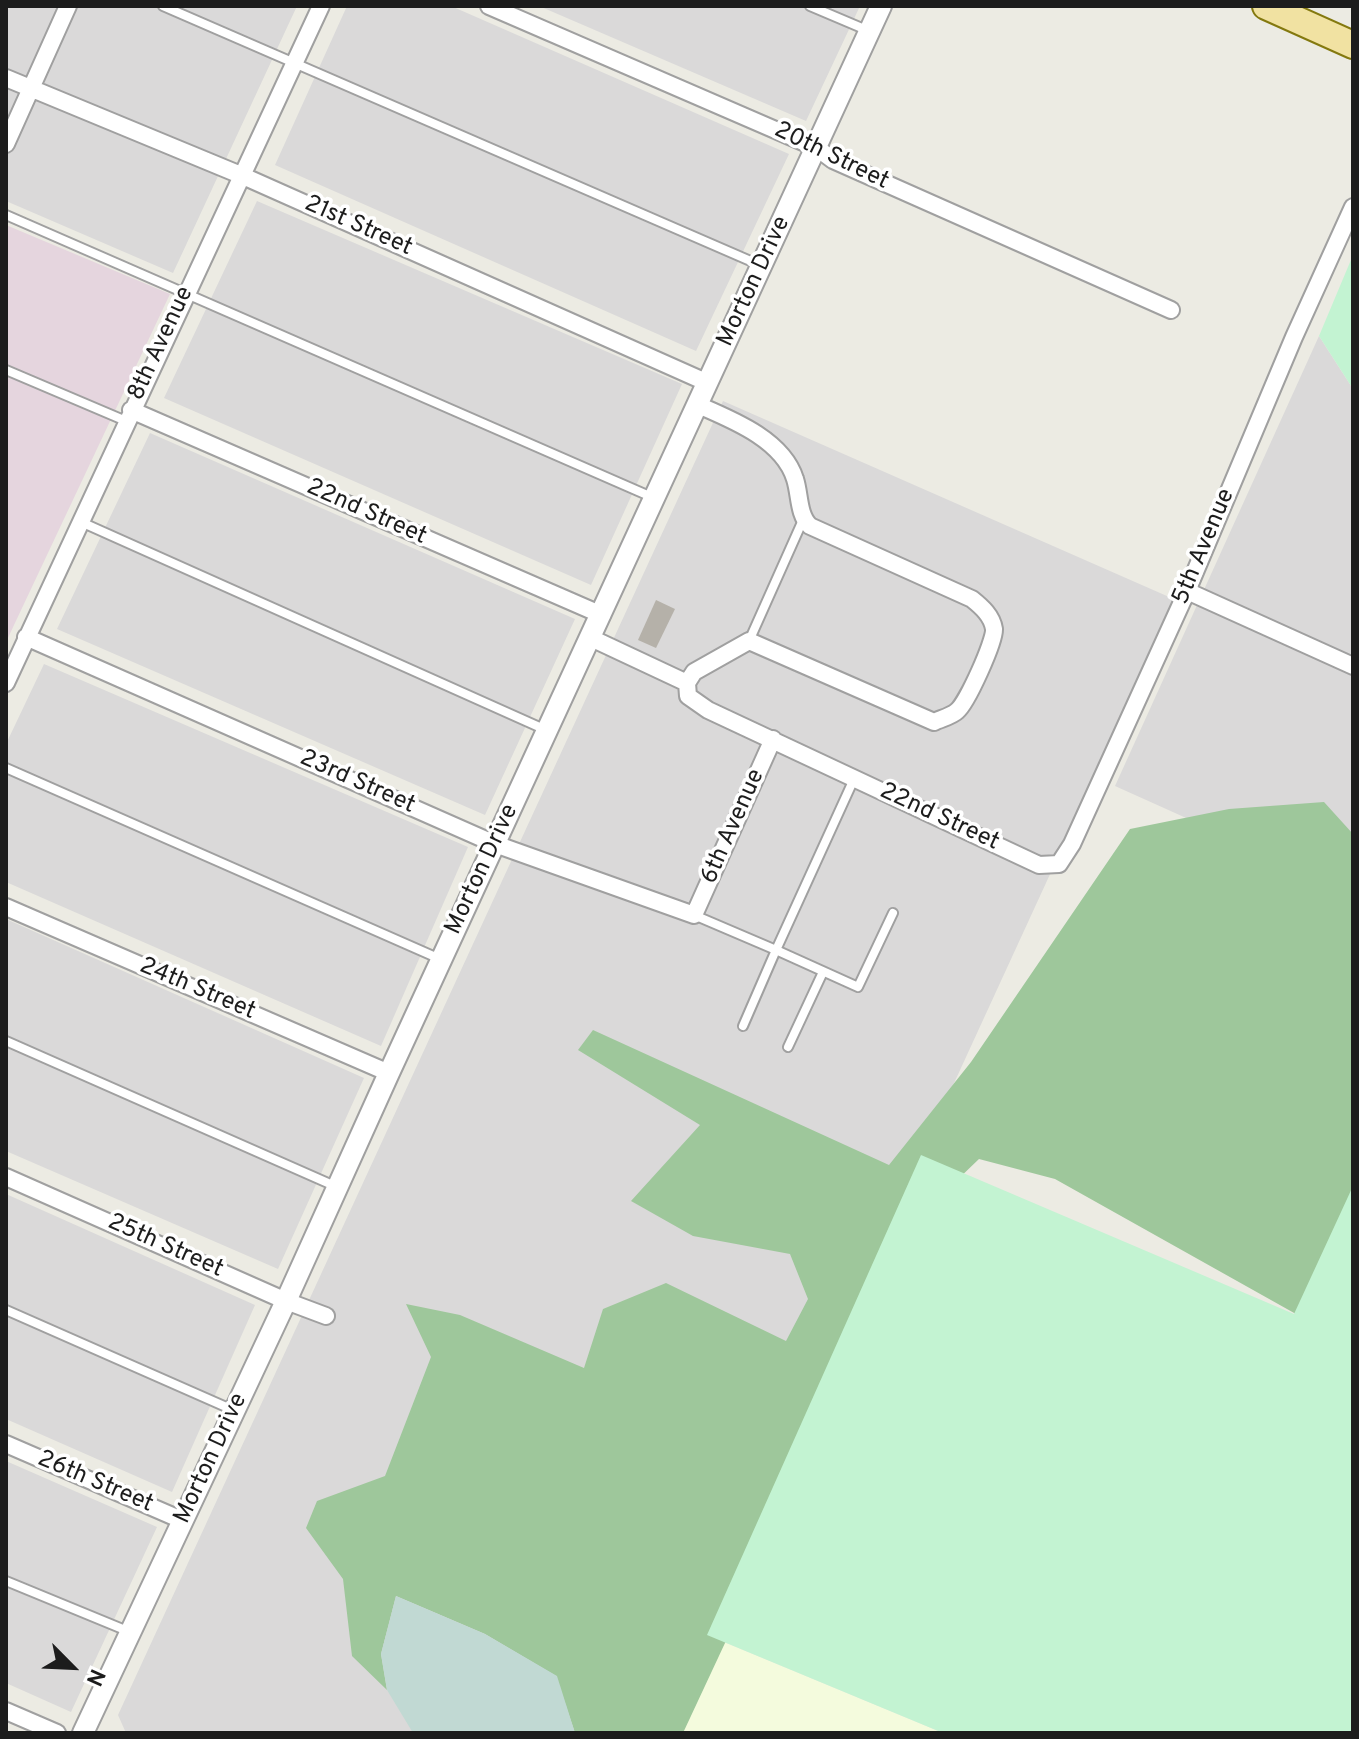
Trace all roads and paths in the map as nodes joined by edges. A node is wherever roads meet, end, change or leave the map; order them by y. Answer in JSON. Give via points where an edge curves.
{"nodes":[{"id":1,"x":68,"y":6,"type":"edge"},
{"id":2,"x":163,"y":6,"type":"edge"},
{"id":3,"x":321,"y":6,"type":"edge"},
{"id":4,"x":489,"y":6,"type":"edge"},
{"id":5,"x":810,"y":6,"type":"edge"},
{"id":6,"x":881,"y":6,"type":"edge"},
{"id":7,"x":1266,"y":6,"type":"edge"},
{"id":8,"x":870,"y":31,"type":"junction"},
{"id":9,"x":1353,"y":45,"type":"edge"},
{"id":10,"x":295,"y":63,"type":"junction"},
{"id":11,"x":6,"y":78,"type":"edge"},
{"id":12,"x":31,"y":89,"type":"junction"},
{"id":13,"x":6,"y":144,"type":"edge"},
{"id":14,"x":817,"y":148,"type":"junction"},
{"id":15,"x":243,"y":176,"type":"junction"},
{"id":16,"x":1353,"y":207,"type":"edge"},
{"id":17,"x":6,"y":215,"type":"edge"},
{"id":18,"x":763,"y":267,"type":"junction"},
{"id":19,"x":187,"y":293,"type":"junction"},
{"id":20,"x":1171,"y":310,"type":"dead end"},
{"id":21,"x":6,"y":370,"type":"edge"},
{"id":22,"x":708,"y":383,"type":"junction"},
{"id":23,"x":698,"y":405,"type":"junction"},
{"id":24,"x":129,"y":416,"type":"junction"},
{"id":25,"x":655,"y":498,"type":"junction"},
{"id":26,"x":803,"y":520,"type":"junction"},
{"id":27,"x":81,"y":522,"type":"junction"},
{"id":28,"x":1187,"y":591,"type":"junction"},
{"id":29,"x":602,"y":615,"type":"junction"},
{"id":30,"x":26,"y":637,"type":"junction"},
{"id":31,"x":591,"y":638,"type":"junction"},
{"id":32,"x":749,"y":641,"type":"junction"},
{"id":33,"x":1353,"y":666,"type":"edge"},
{"id":34,"x":8,"y":676,"type":"edge"},
{"id":35,"x":687,"y":683,"type":"junction"},
{"id":36,"x":546,"y":731,"type":"junction"},
{"id":37,"x":773,"y":739,"type":"junction"},
{"id":38,"x":6,"y":768,"type":"edge"},
{"id":39,"x":855,"y":778,"type":"junction"},
{"id":40,"x":495,"y":844,"type":"junction"},
{"id":41,"x":1039,"y":865,"type":"joint"},
{"id":42,"x":6,"y":907,"type":"edge"},
{"id":43,"x":893,"y":913,"type":"dead end"},
{"id":44,"x":694,"y":915,"type":"junction"},
{"id":45,"x":776,"y":950,"type":"junction"},
{"id":46,"x":441,"y":959,"type":"junction"},
{"id":47,"x":823,"y":972,"type":"junction"},
{"id":48,"x":743,"y":1026,"type":"dead end"},
{"id":49,"x":6,"y":1041,"type":"edge"},
{"id":50,"x":788,"y":1047,"type":"dead end"},
{"id":51,"x":389,"y":1073,"type":"junction"},
{"id":52,"x":6,"y":1177,"type":"edge"},
{"id":53,"x":338,"y":1188,"type":"junction"},
{"id":54,"x":286,"y":1301,"type":"junction"},
{"id":55,"x":6,"y":1310,"type":"edge"},
{"id":56,"x":326,"y":1316,"type":"dead end"},
{"id":57,"x":234,"y":1410,"type":"junction"},
{"id":58,"x":6,"y":1444,"type":"edge"},
{"id":59,"x":184,"y":1521,"type":"junction"},
{"id":60,"x":6,"y":1581,"type":"edge"},
{"id":61,"x":131,"y":1632,"type":"junction"},
{"id":62,"x":6,"y":1712,"type":"edge"},
{"id":63,"x":32,"y":1733,"type":"edge"},
{"id":64,"x":57,"y":1733,"type":"edge"},
{"id":65,"x":83,"y":1733,"type":"edge"}],
"edges":[{"from":1,"to":12,"type":"street"},
{"from":2,"to":10,"type":"lane"},
{"from":3,"to":10,"type":"street","name":"8th Avenue"},
{"from":4,"to":14,"type":"street","name":"20th Street"},
{"from":5,"to":8,"type":"lane"},
{"from":6,"to":8,"type":"street","name":"Morton Drive"},
{"from":7,"to":9,"type":"main road"},
{"from":8,"to":14,"type":"street","name":"Morton Drive"},
{"from":10,"to":15,"type":"street","name":"8th Avenue"},
{"from":10,"to":18,"type":"lane"},
{"from":11,"to":12,"type":"street","name":"21st Street"},
{"from":12,"to":13,"type":"street"},
{"from":12,"to":15,"type":"street","name":"21st Street"},
{"from":14,"to":18,"type":"street","name":"Morton Drive"},
{"from":14,"to":20,"type":"street","name":"20th Street","via":[[833,160]]},
{"from":15,"to":19,"type":"street","name":"8th Avenue"},
{"from":15,"to":22,"type":"street","name":"21st Street"},
{"from":16,"to":28,"type":"street","name":"5th Avenue"},
{"from":17,"to":19,"type":"lane"},
{"from":18,"to":22,"type":"street","name":"Morton Drive"},
{"from":19,"to":24,"type":"street","name":"8th Avenue"},
{"from":19,"to":25,"type":"lane"},
{"from":21,"to":24,"type":"lane"},
{"from":22,"to":23,"type":"street","name":"Morton Drive"},
{"from":23,"to":25,"type":"street","name":"Morton Drive"},
{"from":23,"to":26,"type":"street","via":[[762,439],[788,460]]},
{"from":24,"to":27,"type":"street","name":"8th Avenue"},
{"from":24,"to":29,"type":"street","name":"22nd Street"},
{"from":25,"to":29,"type":"street","name":"Morton Drive"},
{"from":26,"to":32,"type":"lane"},
{"from":26,"to":32,"type":"street","via":[[981,606],[994,626],[994,638],[976,679],[958,711],[934,722]]},
{"from":27,"to":30,"type":"street","name":"8th Avenue"},
{"from":27,"to":36,"type":"lane"},
{"from":28,"to":33,"type":"street"},
{"from":28,"to":41,"type":"street","name":"5th Avenue","via":[[1072,844],[1059,864]]},
{"from":29,"to":31,"type":"street","name":"Morton Drive"},
{"from":30,"to":34,"type":"street","name":"8th Avenue"},
{"from":30,"to":40,"type":"street","name":"23rd Street"},
{"from":31,"to":35,"type":"street","name":"22nd Street"},
{"from":31,"to":36,"type":"street","name":"Morton Drive"},
{"from":32,"to":35,"type":"street","via":[[694,672]]},
{"from":35,"to":37,"type":"street","name":"22nd Street","via":[[688,696],[696,703]]},
{"from":36,"to":40,"type":"street","name":"Morton Drive"},
{"from":37,"to":39,"type":"street","name":"22nd Street"},
{"from":37,"to":44,"type":"street","name":"6th Avenue"},
{"from":38,"to":46,"type":"lane"},
{"from":39,"to":41,"type":"street","name":"22nd Street"},
{"from":39,"to":45,"type":"lane"},
{"from":40,"to":44,"type":"street","name":"23rd Street"},
{"from":40,"to":46,"type":"street","name":"Morton Drive"},
{"from":42,"to":51,"type":"street","name":"24th Street"},
{"from":43,"to":47,"type":"lane","via":[[858,987]]},
{"from":44,"to":45,"type":"lane"},
{"from":45,"to":47,"type":"lane"},
{"from":45,"to":48,"type":"lane"},
{"from":46,"to":51,"type":"street","name":"Morton Drive"},
{"from":47,"to":50,"type":"lane"},
{"from":49,"to":53,"type":"lane"},
{"from":51,"to":53,"type":"street","name":"Morton Drive"},
{"from":52,"to":54,"type":"street","name":"25th Street"},
{"from":53,"to":54,"type":"street","name":"Morton Drive"},
{"from":54,"to":56,"type":"street","name":"25th Street"},
{"from":54,"to":57,"type":"street","name":"Morton Drive"},
{"from":55,"to":57,"type":"lane"},
{"from":57,"to":59,"type":"street","name":"Morton Drive"},
{"from":58,"to":59,"type":"street","name":"26th Street"},
{"from":59,"to":61,"type":"street","name":"Morton Drive"},
{"from":60,"to":61,"type":"lane"},
{"from":61,"to":65,"type":"street","name":"Morton Drive"},
{"from":62,"to":63,"type":"street"},
{"from":62,"to":64,"type":"street"}]}
